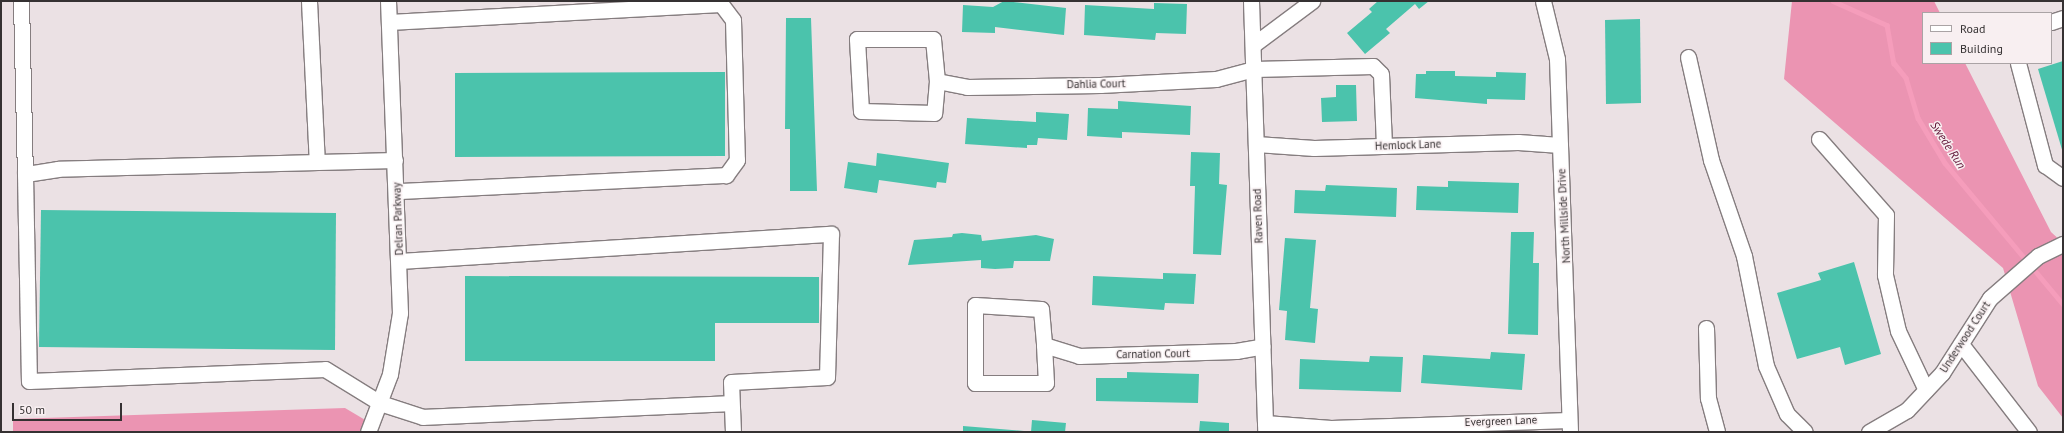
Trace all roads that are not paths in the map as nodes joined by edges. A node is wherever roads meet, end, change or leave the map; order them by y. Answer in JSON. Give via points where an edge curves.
{"nodes":[{"id":1,"x":21,"y":1,"type":"edge"},
{"id":2,"x":309,"y":1,"type":"edge"},
{"id":3,"x":388,"y":1,"type":"edge"},
{"id":4,"x":1251,"y":1,"type":"edge"},
{"id":5,"x":1312,"y":1,"type":"edge"},
{"id":6,"x":1543,"y":1,"type":"edge"},
{"id":7,"x":2063,"y":18,"type":"edge"},
{"id":8,"x":389,"y":22,"type":"junction"},
{"id":9,"x":2052,"y":22,"type":"edge"},
{"id":10,"x":1253,"y":45,"type":"junction"},
{"id":11,"x":1688,"y":57,"type":"dead end"},
{"id":12,"x":2018,"y":64,"type":"edge"},
{"id":13,"x":1254,"y":69,"type":"junction"},
{"id":14,"x":937,"y":81,"type":"junction"},
{"id":15,"x":1819,"y":139,"type":"dead end"},
{"id":16,"x":1256,"y":144,"type":"junction"},
{"id":17,"x":1560,"y":145,"type":"junction"},
{"id":18,"x":1384,"y":146,"type":"junction"},
{"id":19,"x":396,"y":160,"type":"junction"},
{"id":20,"x":316,"y":162,"type":"junction"},
{"id":21,"x":25,"y":174,"type":"junction"},
{"id":22,"x":2063,"y":178,"type":"edge"},
{"id":23,"x":397,"y":191,"type":"junction"},
{"id":24,"x":2063,"y":244,"type":"edge"},
{"id":25,"x":399,"y":261,"type":"junction"},
{"id":26,"x":1706,"y":328,"type":"dead end"},
{"id":27,"x":1961,"y":344,"type":"junction"},
{"id":28,"x":1044,"y":345,"type":"junction"},
{"id":29,"x":1262,"y":346,"type":"junction"},
{"id":30,"x":1926,"y":390,"type":"junction"},
{"id":31,"x":380,"y":403,"type":"junction"},
{"id":32,"x":731,"y":403,"type":"junction"},
{"id":33,"x":1570,"y":426,"type":"edge"},
{"id":34,"x":1265,"y":427,"type":"edge"},
{"id":35,"x":368,"y":432,"type":"edge"},
{"id":36,"x":733,"y":432,"type":"edge"},
{"id":37,"x":1717,"y":432,"type":"edge"},
{"id":38,"x":1805,"y":432,"type":"edge"},
{"id":39,"x":1869,"y":432,"type":"edge"},
{"id":40,"x":2029,"y":432,"type":"edge"}],
"edges":[{"from":1,"to":21,"type":"street"},
{"from":2,"to":20,"type":"street"},
{"from":3,"to":8,"type":"street","name":"Delran Parkway"},
{"from":4,"to":10,"type":"street","name":"Raven Road"},
{"from":5,"to":10,"type":"street"},
{"from":6,"to":17,"type":"street","name":"North Millside Drive","via":[[1557,59]]},
{"from":7,"to":9,"type":"street"},
{"from":8,"to":19,"type":"street","name":"Delran Parkway"},
{"from":8,"to":23,"type":"street","via":[[721,4],[730,11],[733,20],[737,160],[726,175]]},
{"from":10,"to":13,"type":"street","name":"Raven Road"},
{"from":11,"to":38,"type":"street","via":[[1711,160],[1744,256],[1766,366],[1787,414]]},
{"from":12,"to":22,"type":"street","via":[[2045,165]]},
{"from":13,"to":14,"type":"street","name":"Dahlia Court","via":[[1229,77],[1171,82],[972,87]]},
{"from":13,"to":16,"type":"street","name":"Raven Road"},
{"from":13,"to":18,"type":"street","name":"Dahlia Court","via":[[1373,66],[1382,74]]},
{"from":14,"to":14,"type":"street","via":[[933,39],[857,38],[861,111],[934,113]]},
{"from":15,"to":30,"type":"street","via":[[1886,215],[1885,275],[1898,331]]},
{"from":16,"to":18,"type":"street","name":"Hemlock Lane","via":[[1314,148]]},
{"from":16,"to":29,"type":"street","name":"Raven Road"},
{"from":17,"to":18,"type":"street","name":"Hemlock Lane","via":[[1518,142]]},
{"from":17,"to":33,"type":"street","name":"North Millside Drive"},
{"from":19,"to":20,"type":"street"},
{"from":19,"to":23,"type":"street","name":"Delran Parkway"},
{"from":20,"to":21,"type":"street","via":[[58,169]]},
{"from":21,"to":31,"type":"street","via":[[29,381],[325,369]]},
{"from":23,"to":25,"type":"street","name":"Delran Parkway"},
{"from":24,"to":27,"type":"street","name":"Underwood Court","via":[[2038,256],[1990,298]]},
{"from":25,"to":31,"type":"street","name":"Delran Parkway","via":[[399,328]]},
{"from":25,"to":32,"type":"street","via":[[831,234],[827,377],[731,382]]},
{"from":26,"to":37,"type":"street","via":[[1708,398]]},
{"from":27,"to":30,"type":"street","name":"Underwood Court","via":[[1942,373]]},
{"from":27,"to":40,"type":"street"},
{"from":28,"to":28,"type":"street","via":[[1041,309],[975,305],[975,383],[1046,383]]},
{"from":28,"to":29,"type":"street","name":"Carnation Court","via":[[1079,356],[1236,351]]},
{"from":29,"to":34,"type":"street","name":"Raven Road"},
{"from":30,"to":39,"type":"street","name":"Underwood Court","via":[[1907,410]]},
{"from":31,"to":32,"type":"street","via":[[422,417]]},
{"from":31,"to":35,"type":"street","name":"Delran Parkway"},
{"from":32,"to":36,"type":"street"},
{"from":33,"to":34,"type":"street","name":"Evergreen Lane"}]}
